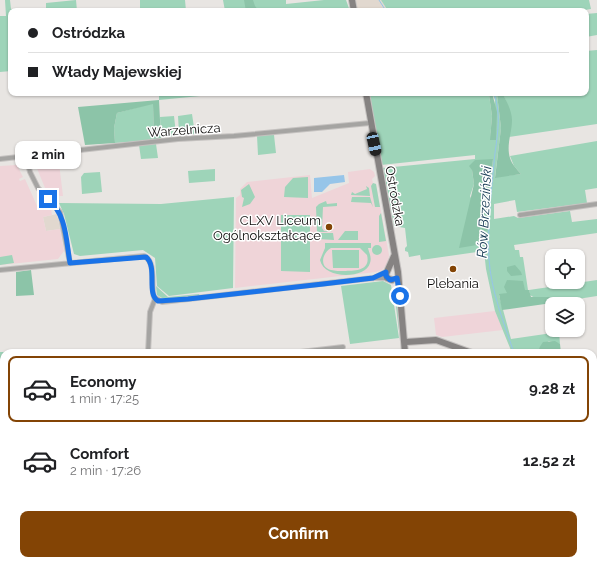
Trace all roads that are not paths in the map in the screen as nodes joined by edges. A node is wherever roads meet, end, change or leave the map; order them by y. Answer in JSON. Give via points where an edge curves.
{"nodes":[{"id":1,"x":366,"y":96,"type":"edge"},
{"id":2,"x":370,"y":122,"type":"junction"},
{"id":3,"x":26,"y":156,"type":"junction"},
{"id":4,"x":0,"y":159,"type":"edge"},
{"id":5,"x":597,"y":204,"type":"edge"},
{"id":6,"x":520,"y":215,"type":"dead end"},
{"id":7,"x":70,"y":263,"type":"junction"},
{"id":8,"x":0,"y":270,"type":"edge"},
{"id":9,"x":391,"y":274,"type":"junction"},
{"id":10,"x":155,"y":299,"type":"junction"},
{"id":11,"x":406,"y":342,"type":"junction"},
{"id":12,"x":343,"y":347,"type":"dead end"},
{"id":13,"x":148,"y":349,"type":"edge"},
{"id":14,"x":326,"y":349,"type":"edge"},
{"id":15,"x":405,"y":349,"type":"edge"},
{"id":16,"x":461,"y":349,"type":"edge"}],
"edges":[{"from":1,"to":2,"type":"street","name":"Ostródzka"},
{"from":2,"to":3,"type":"street","name":"Warzelnicza"},
{"from":2,"to":9,"type":"street","name":"Ostródzka","via":[[394,256]]},
{"from":3,"to":4,"type":"street","name":"Warzelnicza"},
{"from":3,"to":7,"type":"street","via":[[38,188],[60,212]]},
{"from":5,"to":6,"type":"street"},
{"from":7,"to":8,"type":"street"},
{"from":7,"to":10,"type":"street","via":[[146,257],[151,265]]},
{"from":9,"to":10,"type":"street","via":[[175,301],[162,302]]},
{"from":9,"to":11,"type":"street","via":[[400,293]]},
{"from":10,"to":13,"type":"street","via":[[150,312]]},
{"from":11,"to":15,"type":"street"},
{"from":11,"to":16,"type":"street","via":[[436,340]]},
{"from":12,"to":14,"type":"street"}]}
